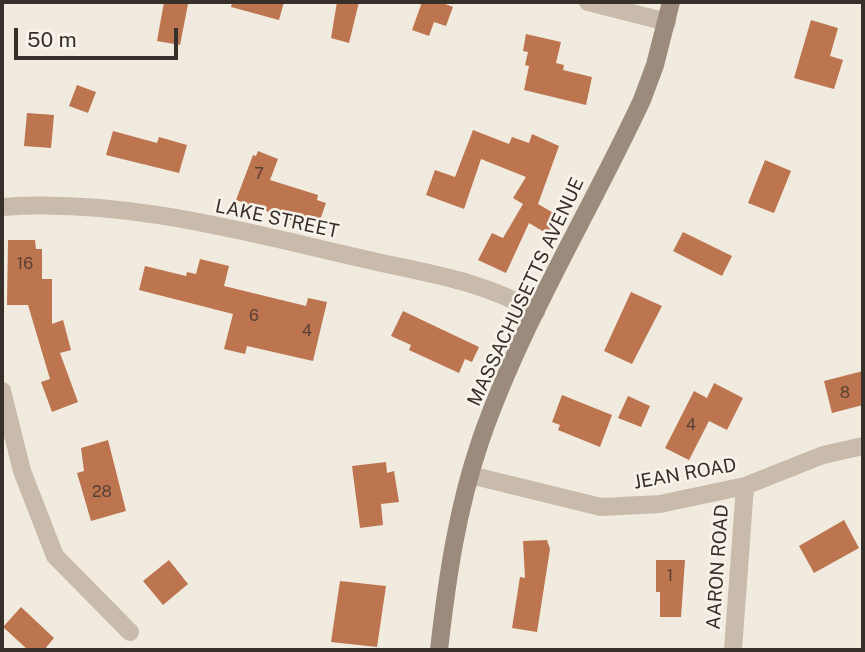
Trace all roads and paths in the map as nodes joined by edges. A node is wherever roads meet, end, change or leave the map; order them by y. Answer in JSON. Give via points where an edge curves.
{"nodes":[{"id":1,"x":587,"y":2,"type":"edge"},
{"id":2,"x":671,"y":2,"type":"edge"},
{"id":3,"x":667,"y":22,"type":"junction"},
{"id":4,"x":2,"y":207,"type":"edge"},
{"id":5,"x":536,"y":312,"type":"junction"},
{"id":6,"x":2,"y":391,"type":"edge"},
{"id":7,"x":863,"y":446,"type":"edge"},
{"id":8,"x":470,"y":475,"type":"junction"},
{"id":9,"x":746,"y":486,"type":"junction"},
{"id":10,"x":130,"y":632,"type":"dead end"},
{"id":11,"x":439,"y":650,"type":"edge"},
{"id":12,"x":733,"y":650,"type":"edge"}],
"edges":[{"from":1,"to":3,"type":"street"},
{"from":2,"to":3,"type":"main road","name":"MASSACHUSETTS AVENUE"},
{"from":3,"to":5,"type":"main road","name":"MASSACHUSETTS AVENUE","via":[[642,100]]},
{"from":4,"to":5,"type":"street","name":"LAKE STREET","via":[[53,205],[137,211],[461,279]]},
{"from":5,"to":8,"type":"main road","name":"MASSACHUSETTS AVENUE"},
{"from":6,"to":10,"type":"street","via":[[22,471],[55,556]]},
{"from":7,"to":9,"type":"street","name":"JEAN ROAD","via":[[823,455]]},
{"from":8,"to":9,"type":"street","name":"JEAN ROAD","via":[[601,507],[660,504]]},
{"from":8,"to":11,"type":"main road","name":"MASSACHUSETTS AVENUE","via":[[448,566]]},
{"from":9,"to":12,"type":"street","name":"AARON ROAD"}]}
